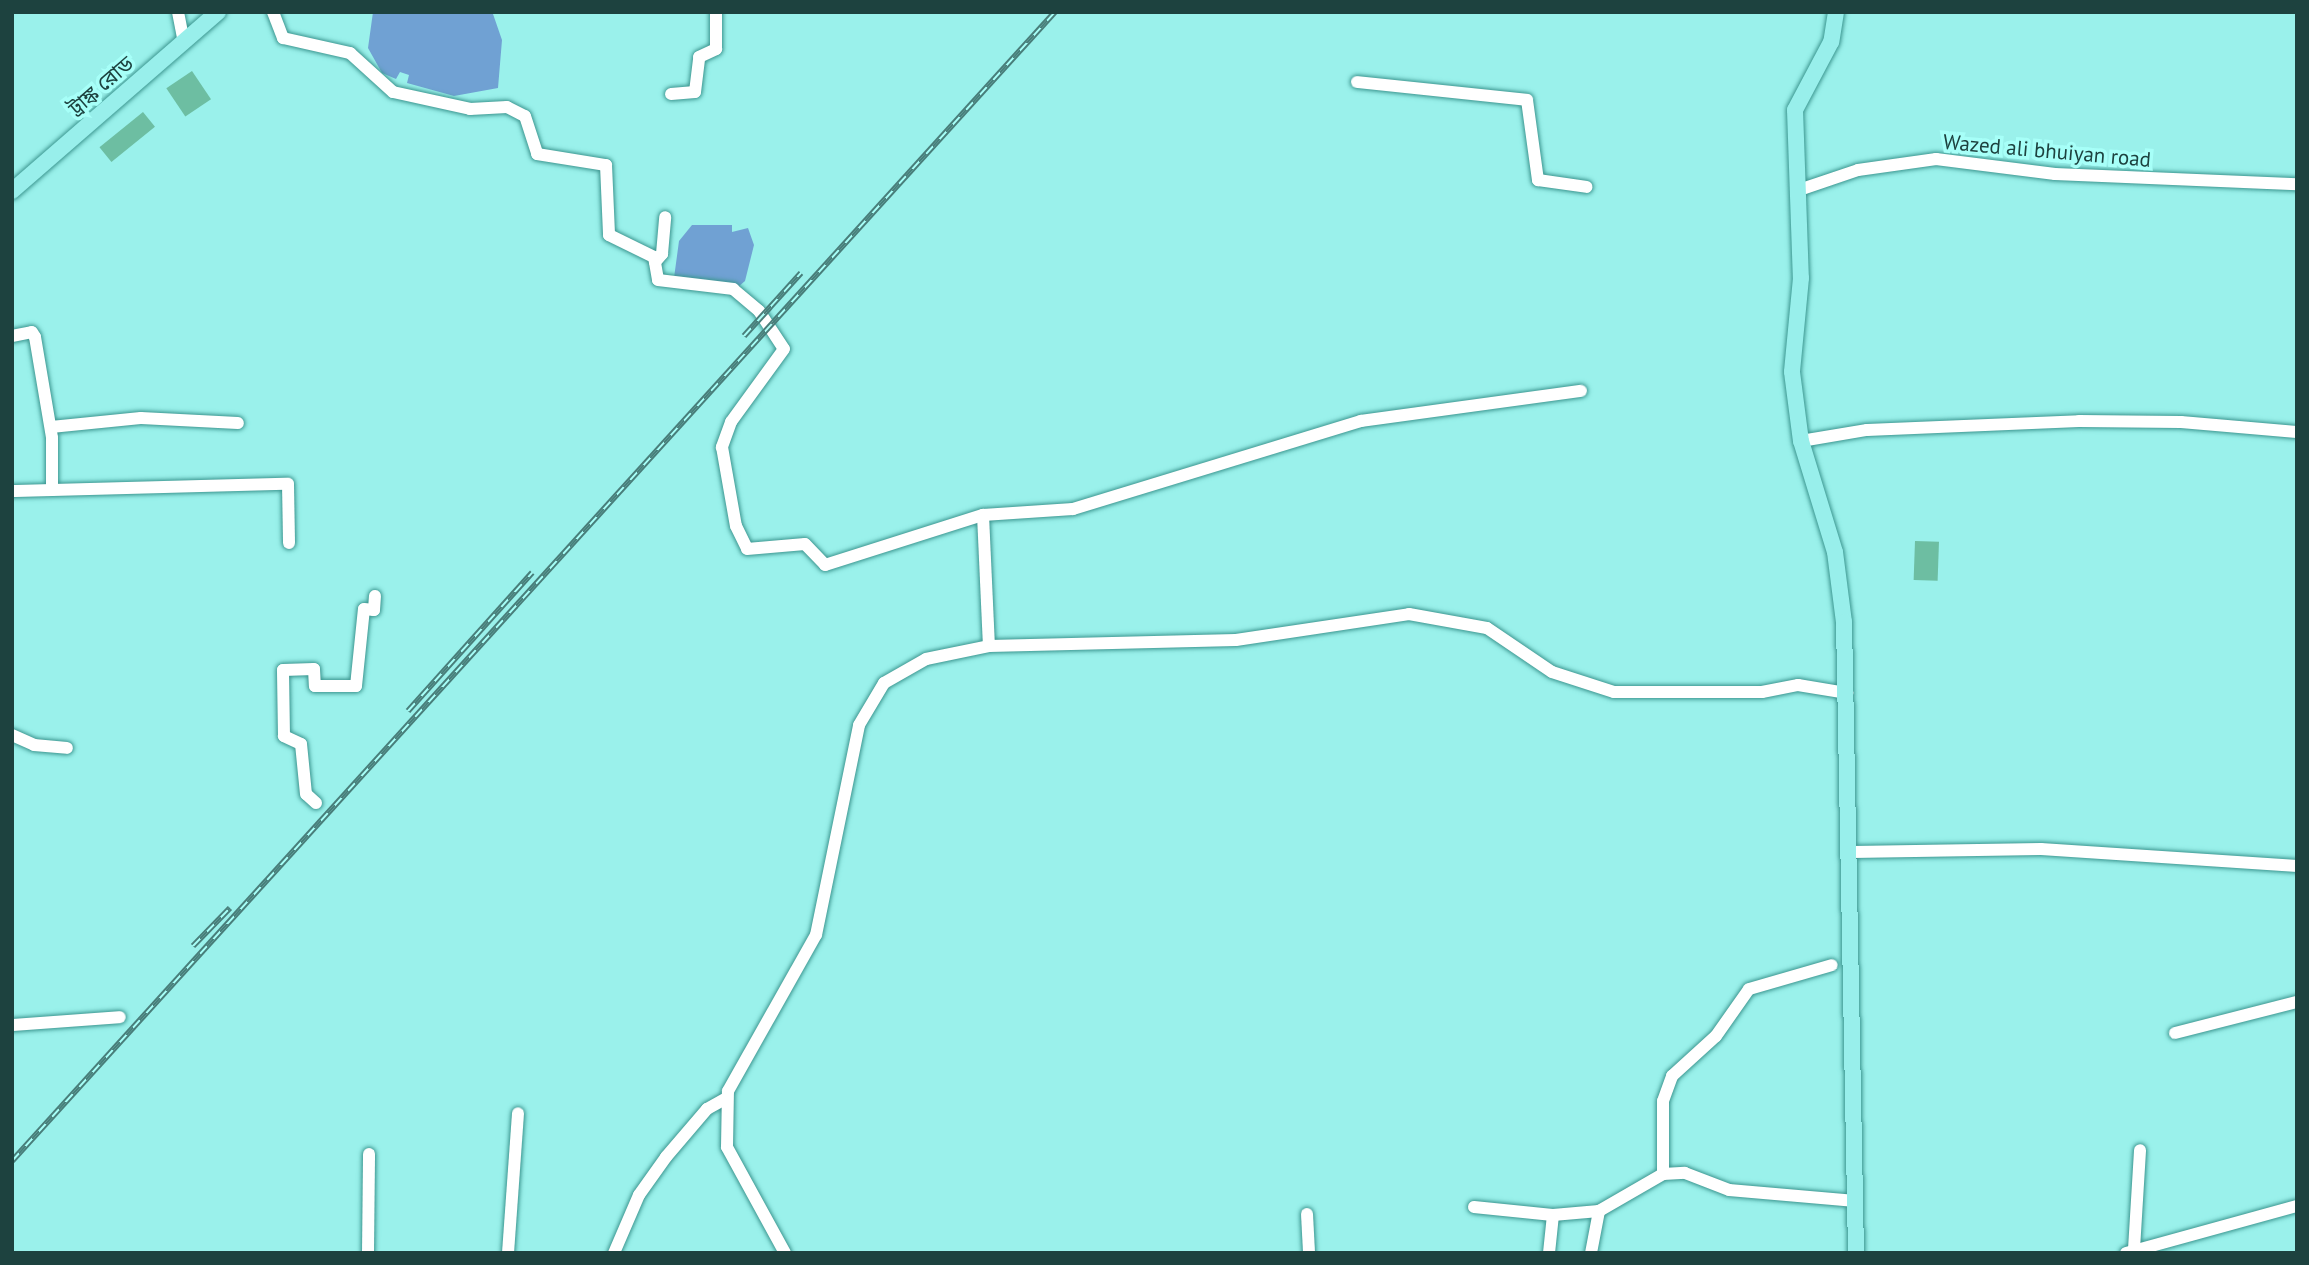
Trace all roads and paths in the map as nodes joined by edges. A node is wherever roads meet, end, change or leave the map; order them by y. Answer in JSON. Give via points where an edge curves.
{"nodes":[{"id":1,"x":178,"y":12,"type":"edge"},
{"id":2,"x":218,"y":12,"type":"edge"},
{"id":3,"x":273,"y":12,"type":"edge"},
{"id":4,"x":716,"y":12,"type":"edge"},
{"id":5,"x":1836,"y":12,"type":"edge"},
{"id":6,"x":184,"y":42,"type":"junction"},
{"id":7,"x":1357,"y":82,"type":"dead end"},
{"id":8,"x":671,"y":94,"type":"dead end"},
{"id":9,"x":2297,"y":184,"type":"edge"},
{"id":10,"x":1587,"y":187,"type":"dead end"},
{"id":11,"x":1799,"y":190,"type":"junction"},
{"id":12,"x":12,"y":191,"type":"edge"},
{"id":13,"x":666,"y":217,"type":"dead end"},
{"id":14,"x":655,"y":262,"type":"junction"},
{"id":15,"x":12,"y":336,"type":"edge"},
{"id":16,"x":1581,"y":391,"type":"dead end"},
{"id":17,"x":238,"y":423,"type":"dead end"},
{"id":18,"x":51,"y":427,"type":"junction"},
{"id":19,"x":2297,"y":432,"type":"edge"},
{"id":20,"x":1801,"y":441,"type":"junction"},
{"id":21,"x":52,"y":490,"type":"junction"},
{"id":22,"x":12,"y":491,"type":"edge"},
{"id":23,"x":983,"y":515,"type":"junction"},
{"id":24,"x":289,"y":543,"type":"dead end"},
{"id":25,"x":375,"y":596,"type":"dead end"},
{"id":26,"x":989,"y":646,"type":"junction"},
{"id":27,"x":1847,"y":692,"type":"junction"},
{"id":28,"x":12,"y":735,"type":"edge"},
{"id":29,"x":67,"y":748,"type":"dead end"},
{"id":30,"x":316,"y":803,"type":"dead end"},
{"id":31,"x":1852,"y":852,"type":"junction"},
{"id":32,"x":2297,"y":866,"type":"edge"},
{"id":33,"x":1832,"y":965,"type":"dead end"},
{"id":34,"x":2297,"y":1002,"type":"edge"},
{"id":35,"x":120,"y":1017,"type":"dead end"},
{"id":36,"x":12,"y":1025,"type":"edge"},
{"id":37,"x":2175,"y":1033,"type":"dead end"},
{"id":38,"x":727,"y":1098,"type":"junction"},
{"id":39,"x":518,"y":1113,"type":"dead end"},
{"id":40,"x":2140,"y":1150,"type":"dead end"},
{"id":41,"x":369,"y":1154,"type":"dead end"},
{"id":42,"x":1663,"y":1174,"type":"junction"},
{"id":43,"x":1856,"y":1201,"type":"junction"},
{"id":44,"x":2297,"y":1206,"type":"edge"},
{"id":45,"x":1474,"y":1207,"type":"dead end"},
{"id":46,"x":1599,"y":1211,"type":"junction"},
{"id":47,"x":1307,"y":1214,"type":"dead end"},
{"id":48,"x":1553,"y":1215,"type":"junction"},
{"id":49,"x":2130,"y":1251,"type":"edge"},
{"id":50,"x":368,"y":1253,"type":"edge"},
{"id":51,"x":508,"y":1253,"type":"edge"},
{"id":52,"x":614,"y":1253,"type":"edge"},
{"id":53,"x":785,"y":1253,"type":"edge"},
{"id":54,"x":1309,"y":1253,"type":"edge"},
{"id":55,"x":1549,"y":1253,"type":"edge"},
{"id":56,"x":1591,"y":1253,"type":"edge"},
{"id":57,"x":1856,"y":1253,"type":"edge"}],
"edges":[{"from":1,"to":6,"type":"street"},
{"from":2,"to":6,"type":"main road","name":"ট্রাঙ্ক রোড"},
{"from":3,"to":14,"type":"street","via":[[284,38],[350,53],[393,92],[470,109],[508,107],[525,116],[537,154],[606,165],[609,234],[643,248]]},
{"from":4,"to":8,"type":"street","via":[[716,49],[699,57],[695,92]]},
{"from":5,"to":11,"type":"main road","via":[[1830,42],[1795,110]]},
{"from":6,"to":12,"type":"main road","name":"ট্রাঙ্ক রোড"},
{"from":7,"to":10,"type":"street","via":[[1527,100],[1538,180]]},
{"from":9,"to":11,"type":"street","name":"Wazed ali bhuiyan road","via":[[2055,174],[1936,159],[1858,170]]},
{"from":11,"to":20,"type":"main road","via":[[1801,278],[1792,372]]},
{"from":13,"to":14,"type":"street","via":[[662,254]]},
{"from":14,"to":23,"type":"street","via":[[658,280],[666,283],[733,289],[744,295],[783,342],[780,357],[731,422],[722,447],[736,526],[747,549],[805,544],[825,565]]},
{"from":15,"to":18,"type":"street","via":[[33,334]]},
{"from":16,"to":23,"type":"street","via":[[1361,421],[1073,509]]},
{"from":17,"to":18,"type":"street","via":[[141,418]]},
{"from":18,"to":21,"type":"street"},
{"from":19,"to":20,"type":"street","via":[[2181,422],[2079,421],[1867,429]]},
{"from":20,"to":27,"type":"main road","via":[[1835,552]]},
{"from":21,"to":22,"type":"street"},
{"from":21,"to":24,"type":"street","via":[[288,484]]},
{"from":23,"to":26,"type":"street"},
{"from":25,"to":30,"type":"street","via":[[374,610],[364,609],[356,686],[315,686],[314,669],[283,670],[284,736],[301,744],[306,794]]},
{"from":26,"to":27,"type":"street","via":[[1236,640],[1409,614],[1487,628],[1552,672],[1614,692],[1762,692],[1798,685]]},
{"from":26,"to":38,"type":"street","via":[[926,659],[884,683],[872,700],[859,725],[834,827],[816,935]]},
{"from":27,"to":31,"type":"main road"},
{"from":28,"to":29,"type":"street","via":[[34,745]]},
{"from":31,"to":32,"type":"street","via":[[2041,849]]},
{"from":31,"to":43,"type":"main road"},
{"from":33,"to":42,"type":"street","via":[[1749,989],[1716,1036],[1672,1076],[1663,1101]]},
{"from":34,"to":37,"type":"street"},
{"from":35,"to":36,"type":"street"},
{"from":38,"to":52,"type":"street","via":[[708,1109],[666,1157],[639,1195]]},
{"from":38,"to":53,"type":"street","via":[[727,1147]]},
{"from":39,"to":51,"type":"street"},
{"from":40,"to":49,"type":"street"},
{"from":41,"to":50,"type":"street"},
{"from":42,"to":43,"type":"street","via":[[1685,1173],[1729,1190]]},
{"from":42,"to":46,"type":"street"},
{"from":43,"to":57,"type":"main road"},
{"from":44,"to":49,"type":"street"},
{"from":45,"to":48,"type":"street"},
{"from":46,"to":48,"type":"street"},
{"from":46,"to":56,"type":"street"},
{"from":47,"to":54,"type":"street"},
{"from":48,"to":55,"type":"street"}]}
